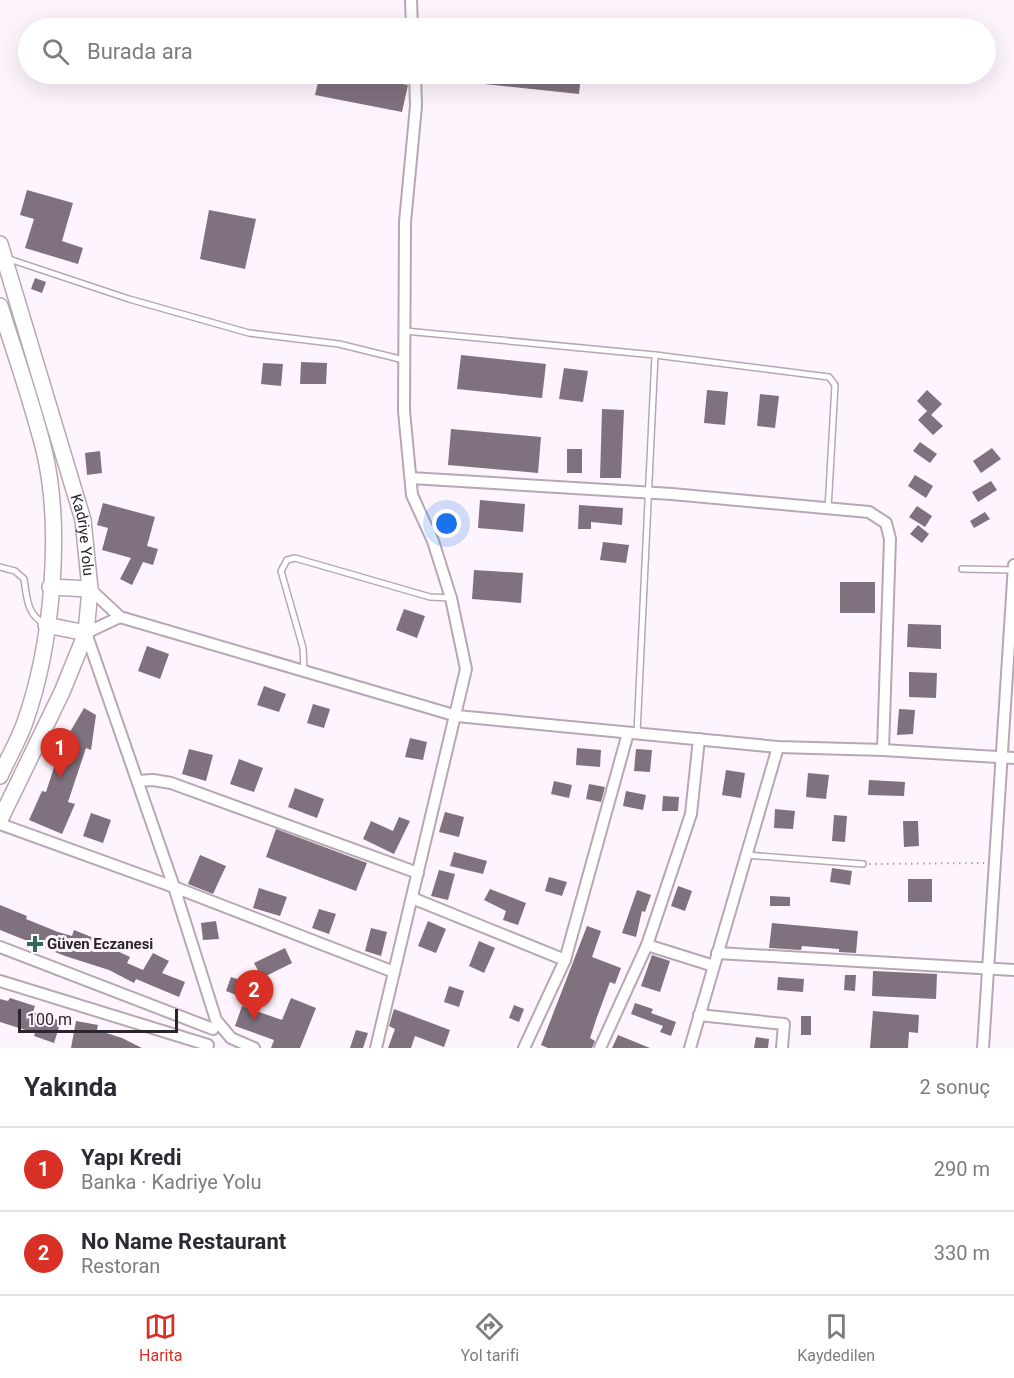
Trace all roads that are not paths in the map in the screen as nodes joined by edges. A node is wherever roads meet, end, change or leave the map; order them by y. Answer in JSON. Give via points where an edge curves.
{"nodes":[{"id":1,"x":411,"y":0,"type":"edge"},
{"id":2,"x":412,"y":18,"type":"edge"},
{"id":3,"x":415,"y":84,"type":"edge"},
{"id":4,"x":2,"y":251,"type":"edge"},
{"id":5,"x":0,"y":306,"type":"edge"},
{"id":6,"x":405,"y":332,"type":"junction"},
{"id":7,"x":655,"y":355,"type":"junction"},
{"id":8,"x":404,"y":360,"type":"junction"},
{"id":9,"x":411,"y":478,"type":"junction"},
{"id":10,"x":649,"y":493,"type":"junction"},
{"id":11,"x":828,"y":509,"type":"junction"},
{"id":12,"x":1014,"y":565,"type":"edge"},
{"id":13,"x":0,"y":567,"type":"edge"},
{"id":14,"x":962,"y":569,"type":"dead end"},
{"id":15,"x":1014,"y":570,"type":"edge"},
{"id":16,"x":50,"y":587,"type":"junction"},
{"id":17,"x":90,"y":589,"type":"junction"},
{"id":18,"x":451,"y":598,"type":"junction"},
{"id":19,"x":120,"y":617,"type":"junction"},
{"id":20,"x":46,"y":626,"type":"junction"},
{"id":21,"x":86,"y":633,"type":"junction"},
{"id":22,"x":304,"y":671,"type":"junction"},
{"id":23,"x":457,"y":716,"type":"junction"},
{"id":24,"x":633,"y":733,"type":"junction"},
{"id":25,"x":699,"y":739,"type":"junction"},
{"id":26,"x":778,"y":747,"type":"junction"},
{"id":27,"x":883,"y":750,"type":"junction"},
{"id":28,"x":1008,"y":758,"type":"edge"},
{"id":29,"x":0,"y":776,"type":"edge"},
{"id":30,"x":138,"y":781,"type":"junction"},
{"id":31,"x":0,"y":822,"type":"edge"},
{"id":32,"x":746,"y":855,"type":"junction"},
{"id":33,"x":863,"y":864,"type":"road end"},
{"id":34,"x":418,"y":873,"type":"junction"},
{"id":35,"x":174,"y":886,"type":"junction"},
{"id":36,"x":412,"y":898,"type":"junction"},
{"id":37,"x":646,"y":945,"type":"junction"},
{"id":38,"x":0,"y":947,"type":"edge"},
{"id":39,"x":717,"y":953,"type":"junction"},
{"id":40,"x":565,"y":960,"type":"junction"},
{"id":41,"x":714,"y":966,"type":"junction"},
{"id":42,"x":989,"y":969,"type":"junction"},
{"id":43,"x":1014,"y":970,"type":"edge"},
{"id":44,"x":394,"y":972,"type":"junction"},
{"id":45,"x":0,"y":981,"type":"edge"},
{"id":46,"x":699,"y":1015,"type":"junction"},
{"id":47,"x":215,"y":1024,"type":"junction"},
{"id":48,"x":208,"y":1047,"type":"edge"},
{"id":49,"x":254,"y":1048,"type":"edge"},
{"id":50,"x":376,"y":1048,"type":"edge"},
{"id":51,"x":524,"y":1048,"type":"edge"},
{"id":52,"x":600,"y":1048,"type":"edge"},
{"id":53,"x":690,"y":1048,"type":"edge"},
{"id":54,"x":782,"y":1048,"type":"edge"},
{"id":55,"x":983,"y":1048,"type":"edge"}],
"edges":[{"from":1,"to":2,"type":"street"},
{"from":3,"to":6,"type":"street","via":[[405,222]]},
{"from":4,"to":8,"type":"lane","via":[[129,299],[249,333],[339,344]]},
{"from":4,"to":17,"type":"main road","name":"Kadriye Yolu","via":[[83,520]]},
{"from":5,"to":16,"type":"main road","name":"Kadriye Yolu","via":[[44,451],[53,510]]},
{"from":6,"to":7,"type":"lane"},
{"from":6,"to":8,"type":"street"},
{"from":7,"to":10,"type":"lane"},
{"from":7,"to":11,"type":"lane","via":[[829,377],[835,385]]},
{"from":8,"to":9,"type":"street","via":[[404,411]]},
{"from":9,"to":10,"type":"street"},
{"from":9,"to":18,"type":"street","via":[[412,495],[433,541]]},
{"from":10,"to":11,"type":"street"},
{"from":10,"to":24,"type":"lane"},
{"from":11,"to":27,"type":"street","via":[[869,512],[886,523],[890,539]]},
{"from":12,"to":15,"type":"street"},
{"from":13,"to":20,"type":"lane","via":[[15,571],[24,579],[34,619]]},
{"from":14,"to":15,"type":"lane"},
{"from":15,"to":28,"type":"street"},
{"from":16,"to":17,"type":"main road"},
{"from":16,"to":20,"type":"main road","name":"Kadriye Yolu"},
{"from":17,"to":19,"type":"street"},
{"from":17,"to":21,"type":"main road","name":"Kadriye Yolu"},
{"from":18,"to":22,"type":"lane","via":[[430,597],[295,558],[287,560],[281,571],[303,648]]},
{"from":18,"to":23,"type":"street","via":[[466,669]]},
{"from":19,"to":21,"type":"street"},
{"from":19,"to":22,"type":"street"},
{"from":20,"to":21,"type":"main road"},
{"from":20,"to":29,"type":"main road","name":"Kadriye Yolu","via":[[40,671],[25,723]]},
{"from":21,"to":30,"type":"street"},
{"from":21,"to":31,"type":"main road","name":"Kadriye Yolu"},
{"from":22,"to":23,"type":"street"},
{"from":23,"to":24,"type":"street"},
{"from":23,"to":34,"type":"street"},
{"from":24,"to":25,"type":"street"},
{"from":24,"to":40,"type":"street"},
{"from":25,"to":26,"type":"street"},
{"from":25,"to":37,"type":"street","via":[[691,814]]},
{"from":26,"to":27,"type":"street"},
{"from":26,"to":32,"type":"street"},
{"from":27,"to":28,"type":"street"},
{"from":28,"to":42,"type":"street"},
{"from":30,"to":34,"type":"street","via":[[171,783]]},
{"from":30,"to":35,"type":"street"},
{"from":31,"to":35,"type":"street"},
{"from":32,"to":33,"type":"lane"},
{"from":32,"to":39,"type":"street"},
{"from":34,"to":36,"type":"street"},
{"from":35,"to":44,"type":"street"},
{"from":35,"to":47,"type":"street"},
{"from":36,"to":40,"type":"street"},
{"from":36,"to":44,"type":"street"},
{"from":37,"to":41,"type":"street"},
{"from":37,"to":52,"type":"street"},
{"from":38,"to":47,"type":"street"},
{"from":39,"to":41,"type":"street"},
{"from":39,"to":42,"type":"street"},
{"from":40,"to":51,"type":"street"},
{"from":41,"to":46,"type":"street"},
{"from":42,"to":43,"type":"street"},
{"from":42,"to":55,"type":"street"},
{"from":44,"to":50,"type":"street"},
{"from":45,"to":48,"type":"street"},
{"from":46,"to":53,"type":"street"},
{"from":46,"to":54,"type":"street","via":[[784,1024]]},
{"from":47,"to":48,"type":"street"},
{"from":47,"to":49,"type":"street","via":[[231,1038]]}]}
